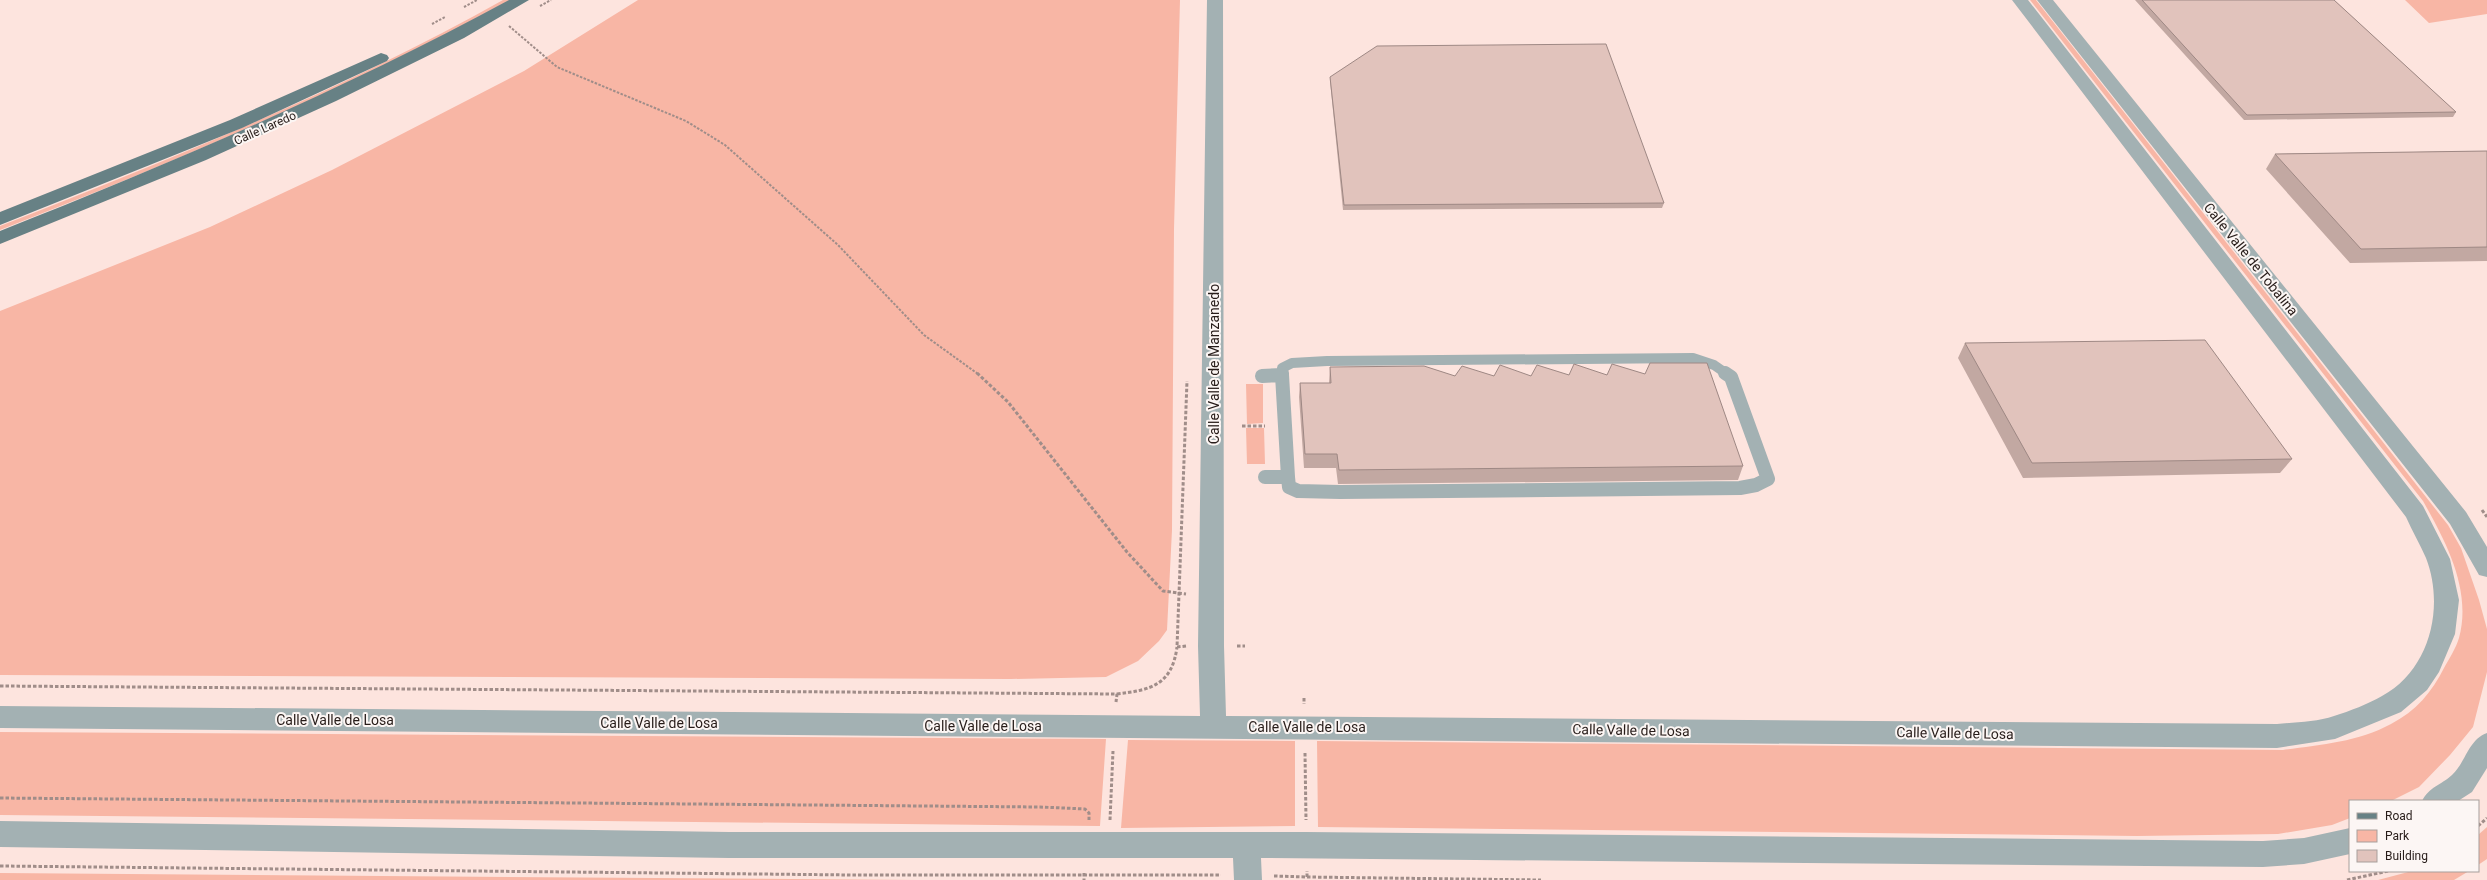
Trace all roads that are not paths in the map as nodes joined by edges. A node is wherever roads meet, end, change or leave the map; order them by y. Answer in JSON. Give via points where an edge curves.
{"nodes":[{"id":1,"x":492,"y":0,"type":"edge"},
{"id":2,"x":521,"y":0,"type":"edge"},
{"id":3,"x":1215,"y":0,"type":"edge"},
{"id":4,"x":2020,"y":0,"type":"edge"},
{"id":5,"x":2045,"y":0,"type":"edge"},
{"id":6,"x":0,"y":219,"type":"edge"},
{"id":7,"x":0,"y":238,"type":"edge"},
{"id":8,"x":1282,"y":375,"type":"junction"},
{"id":9,"x":1262,"y":376,"type":"dead end"},
{"id":10,"x":1265,"y":477,"type":"dead end"},
{"id":11,"x":1288,"y":477,"type":"junction"},
{"id":12,"x":2415,"y":512,"type":"joint"},
{"id":13,"x":2487,"y":568,"type":"edge"},
{"id":14,"x":0,"y":717,"type":"edge"},
{"id":15,"x":1213,"y":727,"type":"junction"},
{"id":16,"x":2487,"y":745,"type":"edge"},
{"id":17,"x":2437,"y":800,"type":"edge"},
{"id":18,"x":0,"y":834,"type":"edge"},
{"id":19,"x":2349,"y":840,"type":"edge"},
{"id":20,"x":1247,"y":845,"type":"junction"},
{"id":21,"x":1248,"y":880,"type":"edge"}],
"edges":[{"from":1,"to":6,"type":"main road","name":"Calle Laredo","via":[[385,56],[236,124]]},
{"from":2,"to":7,"type":"main road","name":"Calle Laredo","via":[[452,38],[285,120]]},
{"from":3,"to":15,"type":"street","name":"Calle Valle de Manzanedo","via":[[1211,594]]},
{"from":4,"to":12,"type":"street","name":"Calle Valle de Tobalina"},
{"from":5,"to":13,"type":"street","name":"Calle Valle de Tobalina","via":[[2458,518]]},
{"from":8,"to":9,"type":"lane"},
{"from":8,"to":11,"type":"lane"},
{"from":8,"to":11,"type":"lane","via":[[1282,368],[1292,363],[1327,361],[1693,358],[1714,365],[1731,377],[1768,480],[1740,488],[1340,492],[1298,490],[1289,487]]},
{"from":10,"to":11,"type":"lane"},
{"from":12,"to":15,"type":"street","name":"Calle Valle de Losa","via":[[2438,559],[2447,600],[2444,634],[2418,682],[2392,704],[2335,728],[2277,736]]},
{"from":14,"to":15,"type":"street","name":"Calle Valle de Losa"},
{"from":16,"to":17,"type":"street","via":[[2462,783]]},
{"from":18,"to":20,"type":"street","via":[[729,844]]},
{"from":19,"to":20,"type":"street","via":[[2304,851],[2263,854]]},
{"from":20,"to":21,"type":"street"}]}
